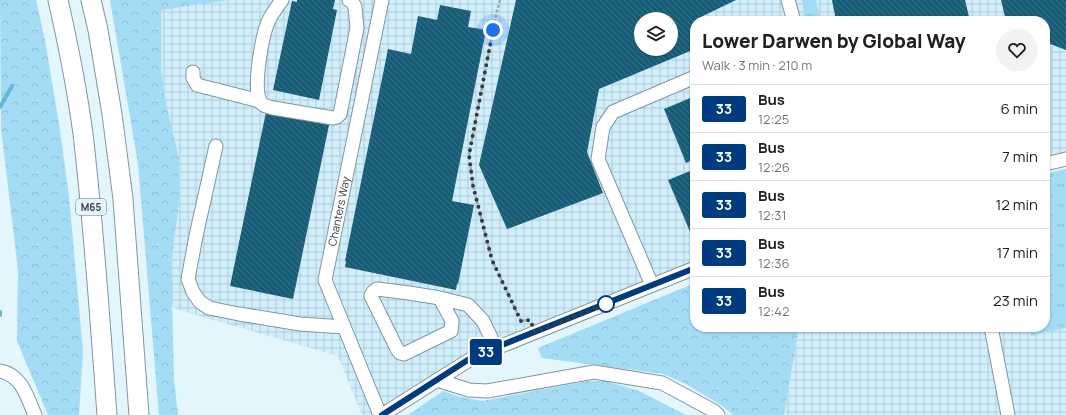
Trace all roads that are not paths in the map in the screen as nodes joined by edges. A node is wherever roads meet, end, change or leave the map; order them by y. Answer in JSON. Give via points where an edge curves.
{"nodes":[{"id":1,"x":58,"y":0,"type":"edge"},
{"id":2,"x":91,"y":0,"type":"edge"},
{"id":3,"x":282,"y":0,"type":"edge"},
{"id":4,"x":350,"y":0,"type":"edge"},
{"id":5,"x":382,"y":0,"type":"edge"},
{"id":6,"x":788,"y":0,"type":"edge"},
{"id":7,"x":793,"y":16,"type":"edge"},
{"id":8,"x":193,"y":72,"type":"dead end"},
{"id":9,"x":690,"y":79,"type":"edge"},
{"id":10,"x":260,"y":101,"type":"junction"},
{"id":11,"x":216,"y":146,"type":"dead end"},
{"id":12,"x":1066,"y":159,"type":"edge"},
{"id":13,"x":1050,"y":163,"type":"edge"},
{"id":14,"x":690,"y":270,"type":"edge"},
{"id":15,"x":652,"y":285,"type":"junction"},
{"id":16,"x":440,"y":298,"type":"junction"},
{"id":17,"x":344,"y":327,"type":"junction"},
{"id":18,"x":992,"y":332,"type":"edge"},
{"id":19,"x":496,"y":348,"type":"junction"},
{"id":20,"x":0,"y":371,"type":"edge"},
{"id":21,"x":437,"y":380,"type":"junction"},
{"id":22,"x":35,"y":415,"type":"edge"},
{"id":23,"x":107,"y":415,"type":"edge"},
{"id":24,"x":139,"y":415,"type":"edge"},
{"id":25,"x":381,"y":415,"type":"edge"},
{"id":26,"x":718,"y":415,"type":"edge"},
{"id":27,"x":1008,"y":415,"type":"edge"}],
"edges":[{"from":1,"to":23,"type":"highway","number":"M65","via":[[83,133]]},
{"from":2,"to":24,"type":"highway","via":[[112,114],[124,199]]},
{"from":3,"to":10,"type":"street","via":[[270,18],[262,48],[257,75]]},
{"from":4,"to":10,"type":"street","via":[[355,7],[357,28],[340,114],[328,118],[273,108],[265,106]]},
{"from":5,"to":17,"type":"street","name":"Chanters Way","via":[[325,280]]},
{"from":6,"to":7,"type":"street"},
{"from":8,"to":10,"type":"street","via":[[197,85]]},
{"from":9,"to":15,"type":"street","via":[[613,112],[603,128],[598,159]]},
{"from":11,"to":17,"type":"street","via":[[188,279],[192,292],[209,308],[300,324]]},
{"from":12,"to":13,"type":"street"},
{"from":14,"to":15,"type":"street"},
{"from":15,"to":19,"type":"street"},
{"from":16,"to":16,"type":"street","via":[[452,321],[451,330],[404,354],[397,349],[371,296],[377,290]]},
{"from":16,"to":19,"type":"street","via":[[468,305],[483,321]]},
{"from":17,"to":25,"type":"street","name":"Chanters Way"},
{"from":18,"to":27,"type":"street"},
{"from":19,"to":21,"type":"street","via":[[474,356]]},
{"from":20,"to":22,"type":"street","via":[[14,376],[22,386]]},
{"from":21,"to":25,"type":"street"},
{"from":21,"to":26,"type":"street","via":[[469,390],[487,390],[594,372],[662,383]]}]}
